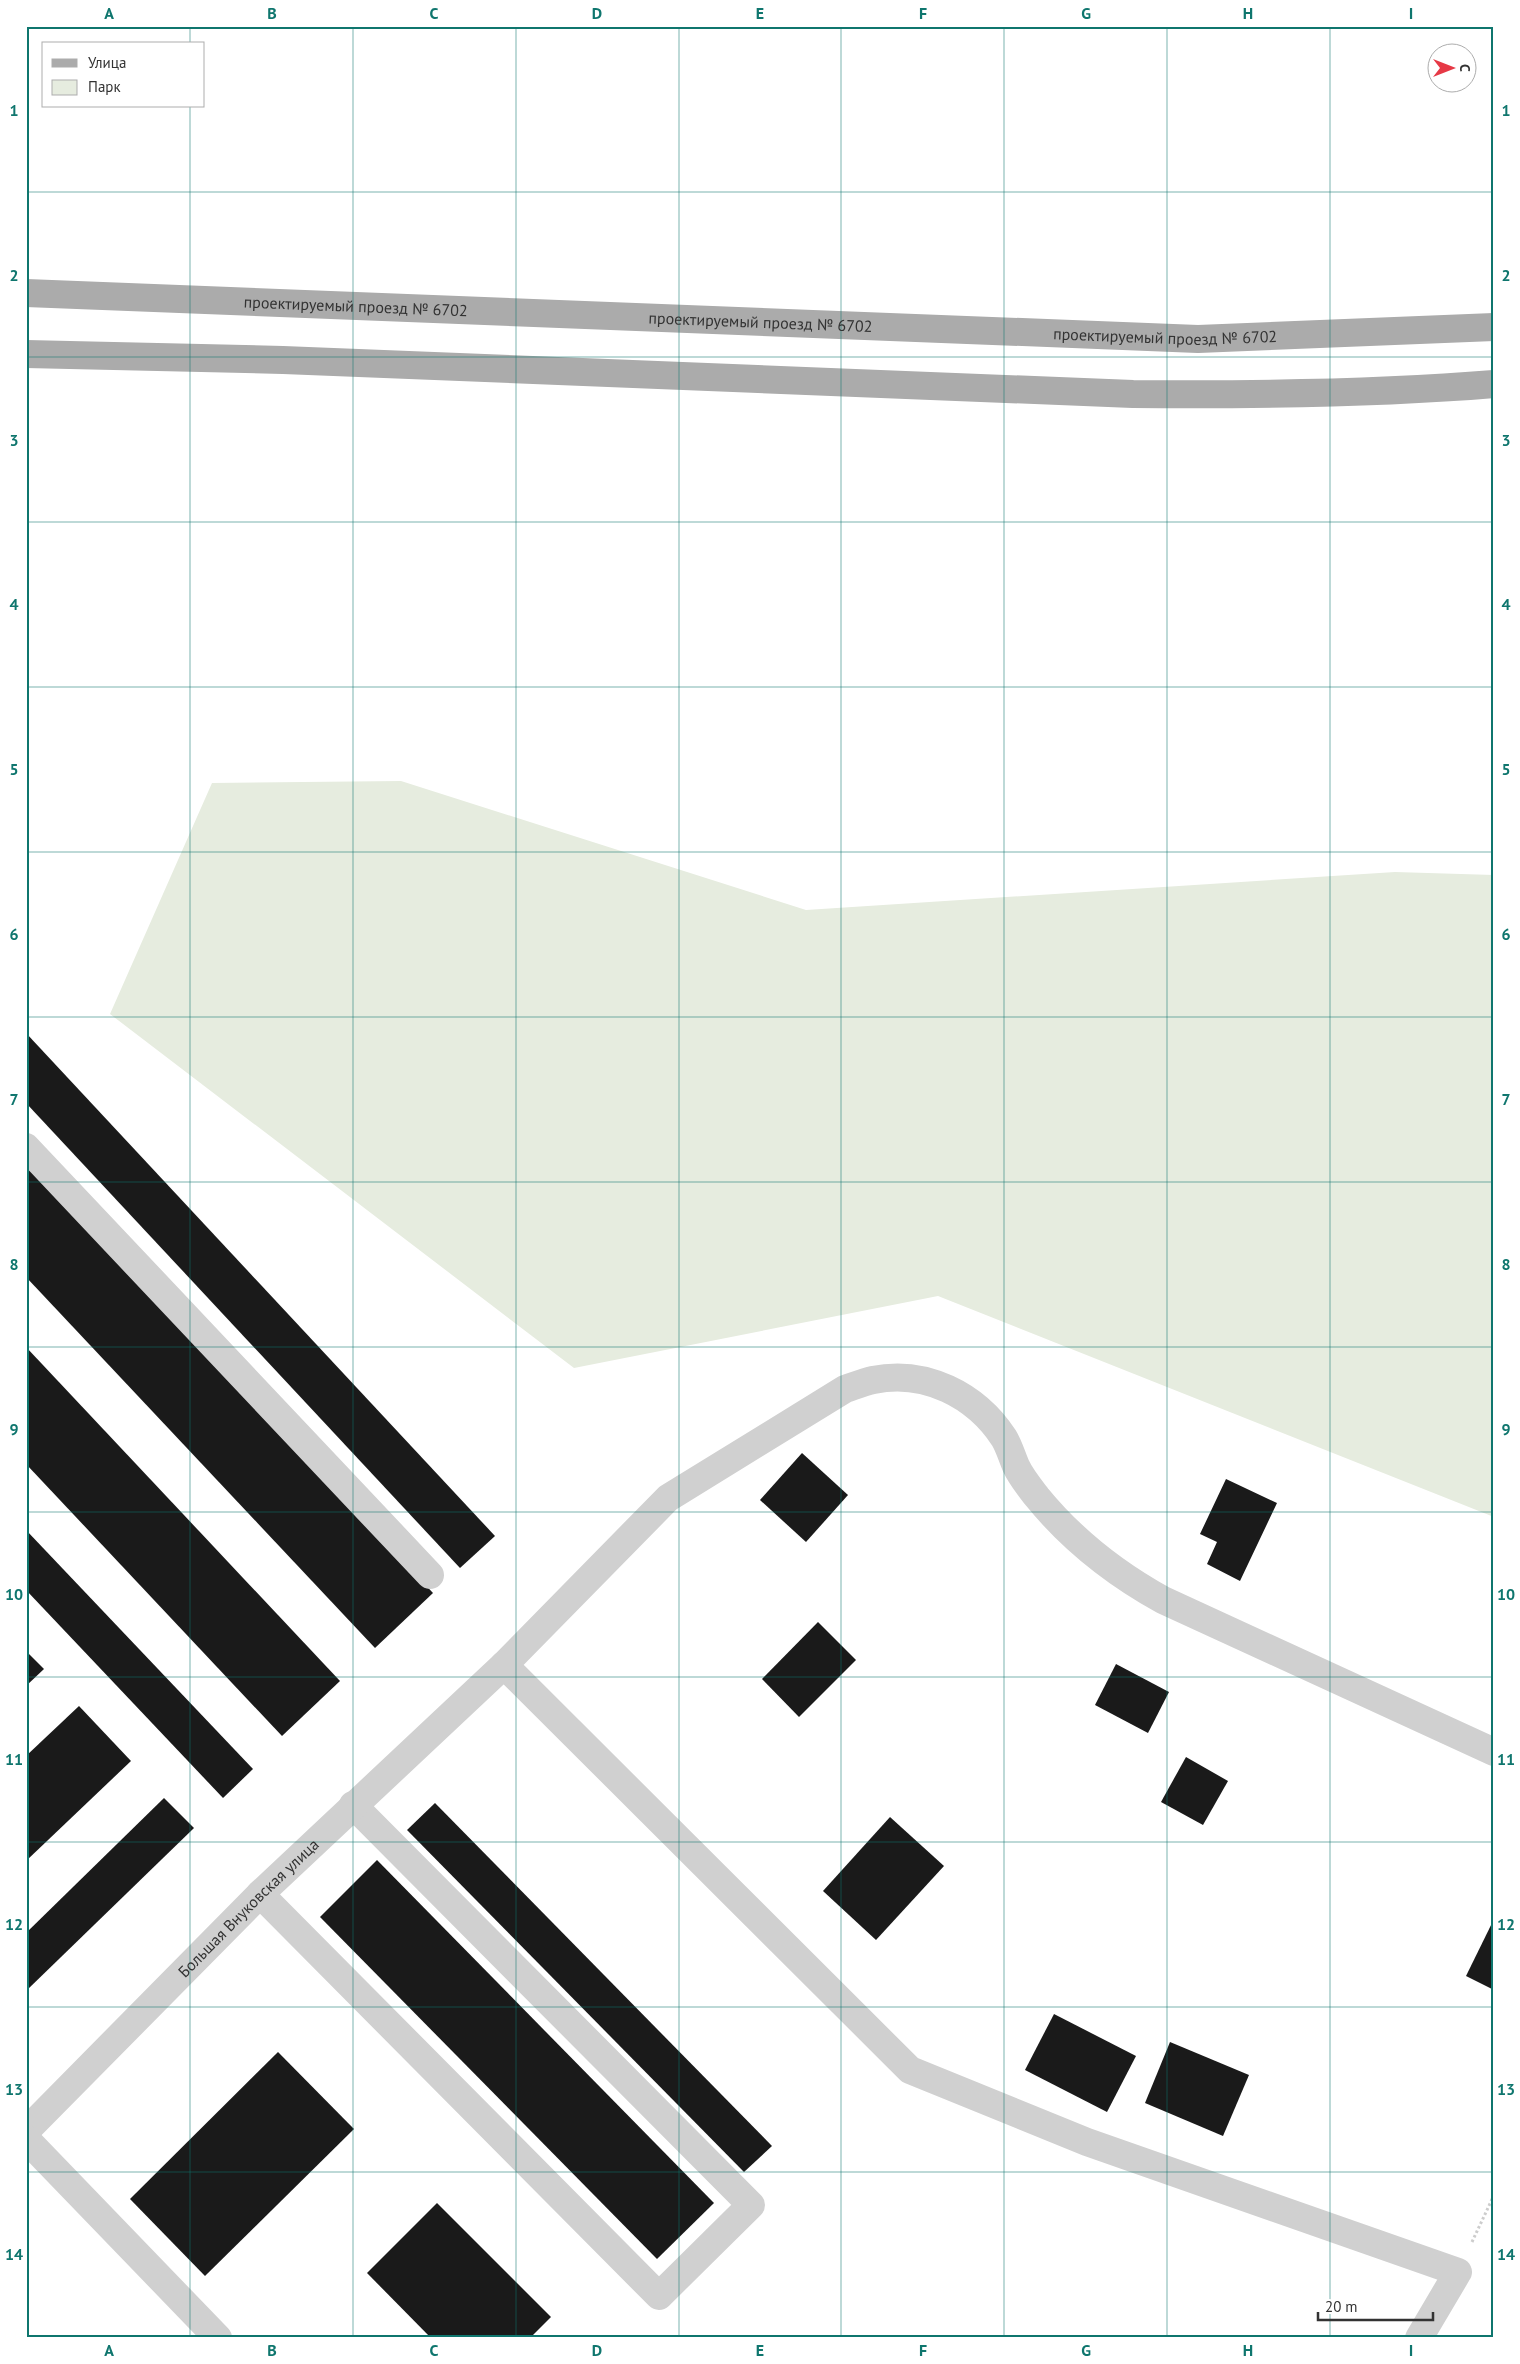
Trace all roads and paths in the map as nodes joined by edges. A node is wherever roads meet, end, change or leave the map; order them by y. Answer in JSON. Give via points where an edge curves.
{"nodes":[{"id":1,"x":26,"y":293,"type":"edge"},
{"id":2,"x":1494,"y":327,"type":"edge"},
{"id":3,"x":26,"y":354,"type":"edge"},
{"id":4,"x":1494,"y":384,"type":"edge"},
{"id":5,"x":26,"y":1147,"type":"edge"},
{"id":6,"x":430,"y":1575,"type":"dead end"},
{"id":7,"x":504,"y":1665,"type":"junction"},
{"id":8,"x":1494,"y":1752,"type":"edge"},
{"id":9,"x":353,"y":1805,"type":"junction"},
{"id":10,"x":260,"y":1894,"type":"junction"},
{"id":11,"x":26,"y":2131,"type":"edge"},
{"id":12,"x":26,"y":2139,"type":"edge"},
{"id":13,"x":1494,"y":2195,"type":"edge"},
{"id":14,"x":1458,"y":2272,"type":"junction"},
{"id":15,"x":218,"y":2338,"type":"edge"},
{"id":16,"x":1419,"y":2338,"type":"edge"}],
"edges":[{"from":1,"to":2,"type":"main road","name":"проектируемый проезд № 6702","via":[[1198,339]]},
{"from":3,"to":4,"type":"main road","via":[[283,360],[1133,394],[1251,395]]},
{"from":5,"to":6,"type":"street"},
{"from":7,"to":8,"type":"street","name":"Большая Внуковская улица","via":[[668,1498],[844,1389],[874,1379],[904,1377],[935,1383],[963,1396],[987,1415],[1005,1439],[1017,1468],[1057,1521],[1106,1565],[1134,1584]]},
{"from":7,"to":9,"type":"street","name":"Большая Внуковская улица"},
{"from":7,"to":14,"type":"street","via":[[910,2070],[1086,2142]]},
{"from":9,"to":10,"type":"street","name":"Большая Внуковская улица"},
{"from":9,"to":10,"type":"street","via":[[751,2205],[659,2296]]},
{"from":10,"to":11,"type":"street","name":"Большая Внуковская улица"},
{"from":12,"to":15,"type":"street"},
{"from":13,"to":14,"type":"path"},
{"from":14,"to":16,"type":"street"}]}
